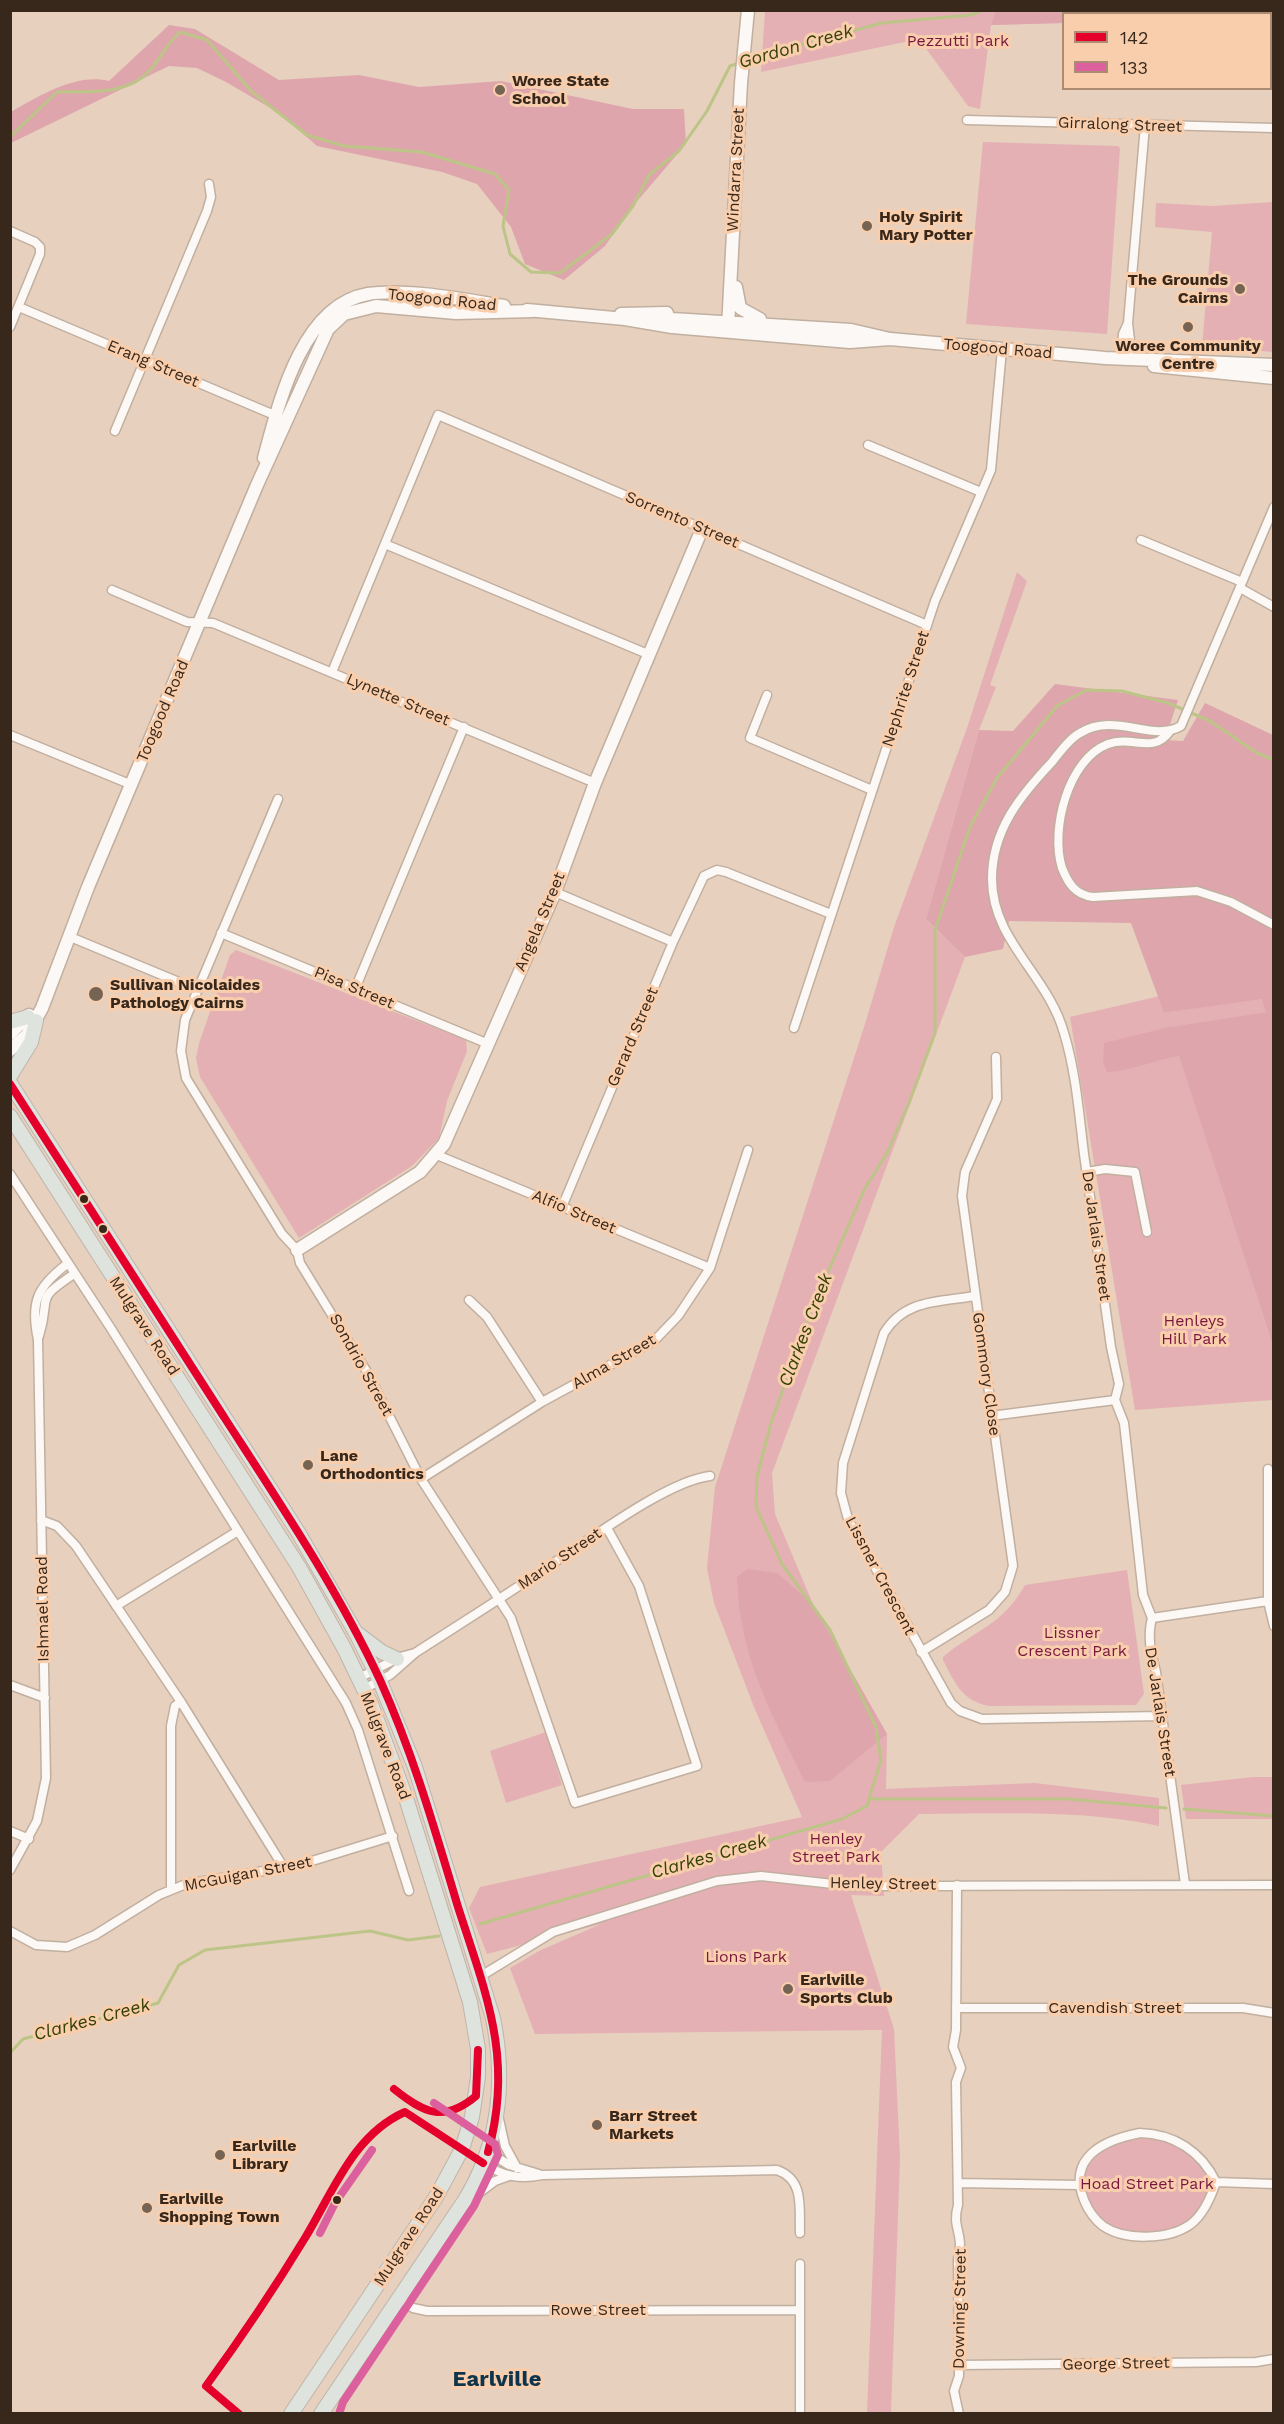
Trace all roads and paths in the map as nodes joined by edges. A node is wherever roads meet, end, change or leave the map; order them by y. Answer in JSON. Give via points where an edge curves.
{"nodes":[{"id":1,"x":748,"y":10,"type":"edge"},
{"id":2,"x":967,"y":120,"type":"dead end"},
{"id":3,"x":1144,"y":125,"type":"junction"},
{"id":4,"x":1274,"y":128,"type":"edge"},
{"id":5,"x":209,"y":184,"type":"dead end"},
{"id":6,"x":735,"y":190,"type":"junction"},
{"id":7,"x":10,"y":231,"type":"edge"},
{"id":8,"x":729,"y":294,"type":"junction"},
{"id":9,"x":19,"y":307,"type":"junction"},
{"id":10,"x":533,"y":311,"type":"junction"},
{"id":11,"x":584,"y":316,"type":"junction"},
{"id":12,"x":728,"y":325,"type":"junction"},
{"id":13,"x":777,"y":325,"type":"junction"},
{"id":14,"x":10,"y":327,"type":"edge"},
{"id":15,"x":890,"y":339,"type":"junction"},
{"id":16,"x":1002,"y":349,"type":"junction"},
{"id":17,"x":1126,"y":360,"type":"junction"},
{"id":18,"x":145,"y":361,"type":"junction"},
{"id":19,"x":1274,"y":365,"type":"edge"},
{"id":20,"x":1274,"y":378,"type":"edge"},
{"id":21,"x":275,"y":415,"type":"junction"},
{"id":22,"x":288,"y":421,"type":"junction"},
{"id":23,"x":115,"y":431,"type":"dead end"},
{"id":24,"x":868,"y":445,"type":"dead end"},
{"id":25,"x":257,"y":485,"type":"junction"},
{"id":26,"x":981,"y":492,"type":"junction"},
{"id":27,"x":1274,"y":507,"type":"edge"},
{"id":28,"x":702,"y":529,"type":"junction"},
{"id":29,"x":1142,"y":540,"type":"dead end"},
{"id":30,"x":385,"y":544,"type":"junction"},
{"id":31,"x":1241,"y":585,"type":"junction"},
{"id":32,"x":112,"y":590,"type":"dead end"},
{"id":33,"x":1274,"y":607,"type":"edge"},
{"id":34,"x":200,"y":623,"type":"junction"},
{"id":35,"x":927,"y":625,"type":"junction"},
{"id":36,"x":650,"y":655,"type":"junction"},
{"id":37,"x":332,"y":672,"type":"junction"},
{"id":38,"x":767,"y":695,"type":"dead end"},
{"id":39,"x":464,"y":727,"type":"junction"},
{"id":40,"x":1170,"y":731,"type":"junction"},
{"id":41,"x":10,"y":735,"type":"edge"},
{"id":42,"x":596,"y":783,"type":"junction"},
{"id":43,"x":132,"y":785,"type":"junction"},
{"id":44,"x":872,"y":790,"type":"junction"},
{"id":45,"x":278,"y":799,"type":"dead end"},
{"id":46,"x":555,"y":892,"type":"junction"},
{"id":47,"x":831,"y":914,"type":"junction"},
{"id":48,"x":1274,"y":925,"type":"edge"},
{"id":49,"x":221,"y":933,"type":"junction"},
{"id":50,"x":68,"y":936,"type":"junction"},
{"id":51,"x":673,"y":942,"type":"junction"},
{"id":52,"x":355,"y":989,"type":"junction"},
{"id":53,"x":198,"y":990,"type":"junction"},
{"id":54,"x":32,"y":1019,"type":"junction"},
{"id":55,"x":10,"y":1022,"type":"edge"},
{"id":56,"x":794,"y":1028,"type":"dead end"},
{"id":57,"x":10,"y":1034,"type":"edge"},
{"id":58,"x":486,"y":1043,"type":"junction"},
{"id":59,"x":10,"y":1050,"type":"edge"},
{"id":60,"x":996,"y":1058,"type":"dead end"},
{"id":61,"x":10,"y":1076,"type":"edge"},
{"id":62,"x":10,"y":1083,"type":"edge"},
{"id":63,"x":10,"y":1116,"type":"edge"},
{"id":64,"x":748,"y":1150,"type":"dead end"},
{"id":65,"x":437,"y":1155,"type":"junction"},
{"id":66,"x":1087,"y":1172,"type":"junction"},
{"id":67,"x":10,"y":1174,"type":"edge"},
{"id":68,"x":562,"y":1207,"type":"junction"},
{"id":69,"x":1147,"y":1233,"type":"dead end"},
{"id":70,"x":297,"y":1250,"type":"junction"},
{"id":71,"x":67,"y":1264,"type":"junction"},
{"id":72,"x":710,"y":1268,"type":"junction"},
{"id":73,"x":74,"y":1274,"type":"junction"},
{"id":74,"x":975,"y":1296,"type":"junction"},
{"id":75,"x":469,"y":1300,"type":"dead end"},
{"id":76,"x":39,"y":1340,"type":"junction"},
{"id":77,"x":1115,"y":1400,"type":"junction"},
{"id":78,"x":542,"y":1402,"type":"junction"},
{"id":79,"x":991,"y":1416,"type":"junction"},
{"id":80,"x":1268,"y":1469,"type":"dead end"},
{"id":81,"x":710,"y":1476,"type":"dead end"},
{"id":82,"x":421,"y":1479,"type":"junction"},
{"id":83,"x":41,"y":1520,"type":"junction"},
{"id":84,"x":607,"y":1528,"type":"junction"},
{"id":85,"x":237,"y":1530,"type":"junction"},
{"id":86,"x":500,"y":1599,"type":"junction"},
{"id":87,"x":1268,"y":1601,"type":"junction"},
{"id":88,"x":116,"y":1606,"type":"junction"},
{"id":89,"x":1152,"y":1618,"type":"junction"},
{"id":90,"x":1274,"y":1626,"type":"edge"},
{"id":91,"x":356,"y":1633,"type":"junction"},
{"id":92,"x":921,"y":1652,"type":"junction"},
{"id":93,"x":415,"y":1653,"type":"junction"},
{"id":94,"x":397,"y":1659,"type":"junction"},
{"id":95,"x":377,"y":1676,"type":"junction"},
{"id":96,"x":361,"y":1684,"type":"junction"},
{"id":97,"x":10,"y":1685,"type":"edge"},
{"id":98,"x":45,"y":1698,"type":"junction"},
{"id":99,"x":181,"y":1702,"type":"junction"},
{"id":100,"x":1162,"y":1716,"type":"junction"},
{"id":101,"x":10,"y":1831,"type":"edge"},
{"id":102,"x":393,"y":1836,"type":"junction"},
{"id":103,"x":29,"y":1839,"type":"junction"},
{"id":104,"x":284,"y":1868,"type":"junction"},
{"id":105,"x":10,"y":1870,"type":"edge"},
{"id":106,"x":1185,"y":1884,"type":"junction"},
{"id":107,"x":1272,"y":1884,"type":"edge"},
{"id":108,"x":957,"y":1885,"type":"junction"},
{"id":109,"x":171,"y":1889,"type":"junction"},
{"id":110,"x":409,"y":1891,"type":"dead end"},
{"id":111,"x":10,"y":1931,"type":"edge"},
{"id":112,"x":481,"y":1976,"type":"junction"},
{"id":113,"x":956,"y":2008,"type":"junction"},
{"id":114,"x":1274,"y":2013,"type":"edge"},
{"id":115,"x":498,"y":2113,"type":"junction"},
{"id":116,"x":464,"y":2143,"type":"junction"},
{"id":117,"x":486,"y":2157,"type":"junction"},
{"id":118,"x":517,"y":2168,"type":"junction"},
{"id":119,"x":542,"y":2175,"type":"junction"},
{"id":120,"x":510,"y":2176,"type":"junction"},
{"id":121,"x":1216,"y":2182,"type":"junction"},
{"id":122,"x":957,"y":2183,"type":"junction"},
{"id":123,"x":1078,"y":2184,"type":"junction"},
{"id":124,"x":1274,"y":2184,"type":"edge"},
{"id":125,"x":460,"y":2206,"type":"junction"},
{"id":126,"x":800,"y":2233,"type":"dead end"},
{"id":127,"x":800,"y":2264,"type":"dead end"},
{"id":128,"x":399,"y":2300,"type":"junction"},
{"id":129,"x":799,"y":2310,"type":"junction"},
{"id":130,"x":1274,"y":2359,"type":"edge"},
{"id":131,"x":958,"y":2365,"type":"junction"},
{"id":132,"x":334,"y":2397,"type":"junction"},
{"id":133,"x":291,"y":2414,"type":"edge"},
{"id":134,"x":321,"y":2414,"type":"edge"},
{"id":135,"x":328,"y":2414,"type":"edge"},
{"id":136,"x":800,"y":2414,"type":"edge"},
{"id":137,"x":959,"y":2414,"type":"edge"}],
"edges":[{"from":1,"to":6,"type":"street","name":"Windarra Street"},
{"from":2,"to":3,"type":"street","name":"Girralong Street"},
{"from":3,"to":4,"type":"street","name":"Girralong Street"},
{"from":3,"to":17,"type":"street","via":[[1128,323],[1122,337]]},
{"from":5,"to":18,"type":"street","via":[[207,211]]},
{"from":6,"to":8,"type":"street","name":"Windarra Street"},
{"from":6,"to":13,"type":"street","via":[[737,301],[749,315]]},
{"from":7,"to":9,"type":"street","via":[[40,247]]},
{"from":8,"to":11,"type":"street","via":[[711,314]]},
{"from":8,"to":12,"type":"street","name":"Windarra Street"},
{"from":9,"to":14,"type":"street"},
{"from":9,"to":18,"type":"street","name":"Erang Street"},
{"from":10,"to":11,"type":"street","name":"Toogood Road"},
{"from":10,"to":21,"type":"street","name":"Toogood Road","via":[[457,298],[403,294],[353,298],[325,315],[312,331]]},
{"from":10,"to":22,"type":"street","name":"Toogood Road","via":[[456,313],[376,306],[344,314],[328,329]]},
{"from":11,"to":12,"type":"street","name":"Toogood Road","via":[[672,327]]},
{"from":12,"to":13,"type":"street","name":"Toogood Road"},
{"from":12,"to":15,"type":"street","name":"Toogood Road","via":[[850,342]]},
{"from":13,"to":15,"type":"street","name":"Toogood Road","via":[[851,330]]},
{"from":15,"to":16,"type":"street","name":"Toogood Road"},
{"from":16,"to":17,"type":"street","name":"Toogood Road"},
{"from":16,"to":26,"type":"street","name":"Nephrite Street","via":[[994,453]]},
{"from":17,"to":19,"type":"street","name":"Toogood Road"},
{"from":17,"to":20,"type":"street","name":"Toogood Road"},
{"from":18,"to":21,"type":"street","name":"Erang Street"},
{"from":18,"to":23,"type":"street"},
{"from":21,"to":22,"type":"street","name":"Erang Street"},
{"from":21,"to":25,"type":"street","name":"Toogood Road"},
{"from":22,"to":25,"type":"street","name":"Toogood Road"},
{"from":24,"to":26,"type":"street"},
{"from":25,"to":34,"type":"street","name":"Toogood Road"},
{"from":26,"to":35,"type":"street","name":"Nephrite Street"},
{"from":27,"to":31,"type":"street"},
{"from":28,"to":30,"type":"street","name":"Sorrento Street","via":[[438,415]]},
{"from":28,"to":35,"type":"street","name":"Sorrento Street"},
{"from":28,"to":36,"type":"street","name":"Angela Street"},
{"from":29,"to":31,"type":"street"},
{"from":30,"to":36,"type":"street"},
{"from":30,"to":37,"type":"street"},
{"from":31,"to":33,"type":"street"},
{"from":31,"to":40,"type":"street","via":[[1182,724]]},
{"from":32,"to":34,"type":"street","name":"Lynette Street","via":[[187,622]]},
{"from":34,"to":37,"type":"street","name":"Lynette Street","via":[[213,622]]},
{"from":34,"to":43,"type":"street","name":"Toogood Road"},
{"from":35,"to":44,"type":"street","name":"Nephrite Street"},
{"from":36,"to":42,"type":"street","name":"Angela Street"},
{"from":37,"to":39,"type":"street","name":"Lynette Street"},
{"from":38,"to":44,"type":"street","via":[[750,738]]},
{"from":39,"to":42,"type":"street","name":"Lynette Street"},
{"from":39,"to":52,"type":"street"},
{"from":40,"to":48,"type":"street","via":[[1155,745],[1119,741],[1107,745],[1092,753],[1083,765],[1065,799],[1056,845],[1068,882],[1080,894],[1092,897],[1209,893]]},
{"from":40,"to":66,"type":"street","name":"De Jarlais Street","via":[[1117,724],[1081,732],[1022,794],[1005,820],[994,854],[993,896],[1004,930],[1045,988],[1065,1034]]},
{"from":41,"to":43,"type":"street"},
{"from":42,"to":46,"type":"street","name":"Angela Street"},
{"from":43,"to":50,"type":"street","name":"Toogood Road"},
{"from":44,"to":47,"type":"street","name":"Nephrite Street"},
{"from":45,"to":49,"type":"street","name":"Sondrio Street"},
{"from":46,"to":51,"type":"street"},
{"from":46,"to":58,"type":"street","name":"Angela Street"},
{"from":47,"to":51,"type":"street","name":"Gerard Street","via":[[726,872],[710,872],[700,882]]},
{"from":47,"to":56,"type":"street","name":"Nephrite Street"},
{"from":49,"to":52,"type":"street","name":"Pisa Street"},
{"from":49,"to":53,"type":"street","name":"Sondrio Street"},
{"from":50,"to":53,"type":"street"},
{"from":50,"to":54,"type":"street","name":"Toogood Road","via":[[55,956]]},
{"from":51,"to":68,"type":"street","name":"Gerard Street"},
{"from":52,"to":58,"type":"street","name":"Pisa Street"},
{"from":53,"to":70,"type":"street","name":"Sondrio Street","via":[[181,1041],[186,1078],[282,1234]]},
{"from":54,"to":55,"type":"main road"},
{"from":54,"to":57,"type":"street","name":"Toogood Road"},
{"from":54,"to":59,"type":"street","name":"Toogood Road","via":[[27,1035]]},
{"from":54,"to":61,"type":"main road","via":[[31,1042]]},
{"from":58,"to":65,"type":"street","name":"Angela Street"},
{"from":60,"to":74,"type":"street","name":"Gommory Close","via":[[997,1099],[965,1172],[962,1190]]},
{"from":62,"to":91,"type":"main road","name":"Mulgrave Road","via":[[298,1532]]},
{"from":63,"to":96,"type":"main road","name":"Mulgrave Road","via":[[315,1593]]},
{"from":64,"to":72,"type":"street","name":"Alma Street"},
{"from":65,"to":68,"type":"street","name":"Alfio Street"},
{"from":65,"to":70,"type":"street","name":"Angela Street","via":[[420,1172]]},
{"from":66,"to":69,"type":"street","via":[[1135,1172]]},
{"from":66,"to":77,"type":"street","name":"De Jarlais Street","via":[[1119,1384]]},
{"from":67,"to":71,"type":"street","name":"Mulgrave Road"},
{"from":68,"to":72,"type":"street","name":"Alfio Street"},
{"from":70,"to":82,"type":"street","name":"Sondrio Street","via":[[300,1263],[367,1372]]},
{"from":71,"to":73,"type":"street","name":"Mulgrave Road"},
{"from":71,"to":76,"type":"street","name":"Ishmael Road","via":[[39,1292],[35,1326]]},
{"from":72,"to":78,"type":"street","name":"Alma Street","via":[[678,1316],[654,1341]]},
{"from":73,"to":76,"type":"street","name":"Ishmael Road","via":[[45,1297]]},
{"from":73,"to":85,"type":"street","name":"Mulgrave Road"},
{"from":74,"to":79,"type":"street","name":"Gommory Close"},
{"from":74,"to":92,"type":"street","name":"Lissner Crescent","via":[[911,1307],[891,1322],[884,1333],[840,1478],[848,1519]]},
{"from":75,"to":78,"type":"street","via":[[487,1317]]},
{"from":76,"to":83,"type":"street","name":"Ishmael Road"},
{"from":77,"to":79,"type":"street"},
{"from":77,"to":89,"type":"street","name":"De Jarlais Street","via":[[1124,1423],[1144,1604]]},
{"from":78,"to":82,"type":"street","name":"Alma Street"},
{"from":79,"to":92,"type":"street","name":"Gommory Close","via":[[1012,1566],[1005,1592],[989,1610]]},
{"from":80,"to":87,"type":"street"},
{"from":81,"to":84,"type":"street","name":"Mario Street","via":[[694,1478],[672,1489]]},
{"from":82,"to":86,"type":"street","name":"Sondrio Street"},
{"from":83,"to":88,"type":"street","via":[[57,1526],[70,1539]]},
{"from":83,"to":98,"type":"street","name":"Ishmael Road"},
{"from":84,"to":86,"type":"street","name":"Mario Street"},
{"from":84,"to":86,"type":"street","name":"Sondrio Street","via":[[639,1586],[697,1766],[575,1803],[522,1643]]},
{"from":85,"to":88,"type":"street"},
{"from":85,"to":102,"type":"street","name":"Mulgrave Road","via":[[345,1702]]},
{"from":86,"to":93,"type":"street","name":"Mario Street"},
{"from":87,"to":89,"type":"street"},
{"from":87,"to":90,"type":"street"},
{"from":88,"to":99,"type":"street"},
{"from":89,"to":100,"type":"street","name":"De Jarlais Street","via":[[1148,1630]]},
{"from":91,"to":94,"type":"main road"},
{"from":91,"to":95,"type":"main road","name":"Mulgrave Road"},
{"from":92,"to":100,"type":"street","name":"Lissner Crescent","via":[[951,1703],[970,1716]]},
{"from":93,"to":94,"type":"street","name":"Mario Street"},
{"from":93,"to":95,"type":"street","name":"Mario Street","via":[[406,1664]]},
{"from":94,"to":95,"type":"street","name":"Mario Street"},
{"from":95,"to":96,"type":"street","name":"Mario Street"},
{"from":95,"to":112,"type":"main road","name":"Mulgrave Road","via":[[415,1767]]},
{"from":96,"to":116,"type":"main road","name":"Mulgrave Road","via":[[406,1798],[470,2002],[478,2069],[473,2113]]},
{"from":97,"to":98,"type":"street"},
{"from":98,"to":103,"type":"street","name":"Ishmael Road","via":[[45,1789]]},
{"from":99,"to":104,"type":"street"},
{"from":99,"to":109,"type":"street","via":[[175,1706],[171,1726]]},
{"from":100,"to":106,"type":"street","name":"De Jarlais Street"},
{"from":101,"to":103,"type":"street"},
{"from":102,"to":104,"type":"street","name":"McGuigan Street"},
{"from":102,"to":110,"type":"street","name":"Mulgrave Road"},
{"from":103,"to":105,"type":"street","name":"Ishmael Road"},
{"from":104,"to":109,"type":"street","name":"McGuigan Street","via":[[216,1877]]},
{"from":106,"to":107,"type":"street","name":"Henley Street"},
{"from":106,"to":108,"type":"street","name":"Henley Street"},
{"from":108,"to":112,"type":"street","name":"Henley Street","via":[[834,1885],[761,1876],[717,1881],[554,1932]]},
{"from":108,"to":113,"type":"street","name":"Downing Street"},
{"from":109,"to":111,"type":"street","name":"McGuigan Street","via":[[88,1939],[67,1947],[36,1945]]},
{"from":112,"to":115,"type":"main road","name":"Mulgrave Road","via":[[497,2040]]},
{"from":113,"to":114,"type":"street","name":"Cavendish Street","via":[[1243,2008]]},
{"from":113,"to":122,"type":"street","name":"Downing Street","via":[[953,2047],[962,2068],[956,2082]]},
{"from":115,"to":117,"type":"main road","name":"Mulgrave Road"},
{"from":115,"to":118,"type":"street","via":[[504,2143]]},
{"from":116,"to":117,"type":"main road"},
{"from":116,"to":133,"type":"main road","name":"Mulgrave Road","via":[[436,2197]]},
{"from":117,"to":118,"type":"street"},
{"from":117,"to":120,"type":"street"},
{"from":117,"to":125,"type":"main road","name":"Mulgrave Road"},
{"from":118,"to":119,"type":"street"},
{"from":119,"to":120,"type":"street"},
{"from":119,"to":126,"type":"street","via":[[769,2169],[791,2176],[798,2189]]},
{"from":120,"to":125,"type":"street","via":[[495,2181]]},
{"from":121,"to":123,"type":"street","via":[[1210,2169],[1189,2148],[1160,2133],[1140,2133],[1098,2147],[1085,2162]]},
{"from":121,"to":123,"type":"street","via":[[1209,2201],[1190,2225],[1154,2236],[1134,2236],[1103,2226],[1089,2212]]},
{"from":121,"to":124,"type":"street"},
{"from":122,"to":123,"type":"street"},
{"from":122,"to":131,"type":"street","name":"Downing Street","via":[[954,2220],[962,2243],[958,2259]]},
{"from":125,"to":128,"type":"main road","name":"Mulgrave Road"},
{"from":127,"to":129,"type":"street"},
{"from":128,"to":129,"type":"street","name":"Rowe Street","via":[[427,2311]]},
{"from":128,"to":132,"type":"main road","name":"Mulgrave Road"},
{"from":129,"to":136,"type":"street"},
{"from":130,"to":131,"type":"street","name":"George Street"},
{"from":131,"to":137,"type":"street","name":"Downing Street","via":[[954,2391]]},
{"from":132,"to":134,"type":"main road","name":"Mulgrave Road"},
{"from":132,"to":135,"type":"street"}]}
